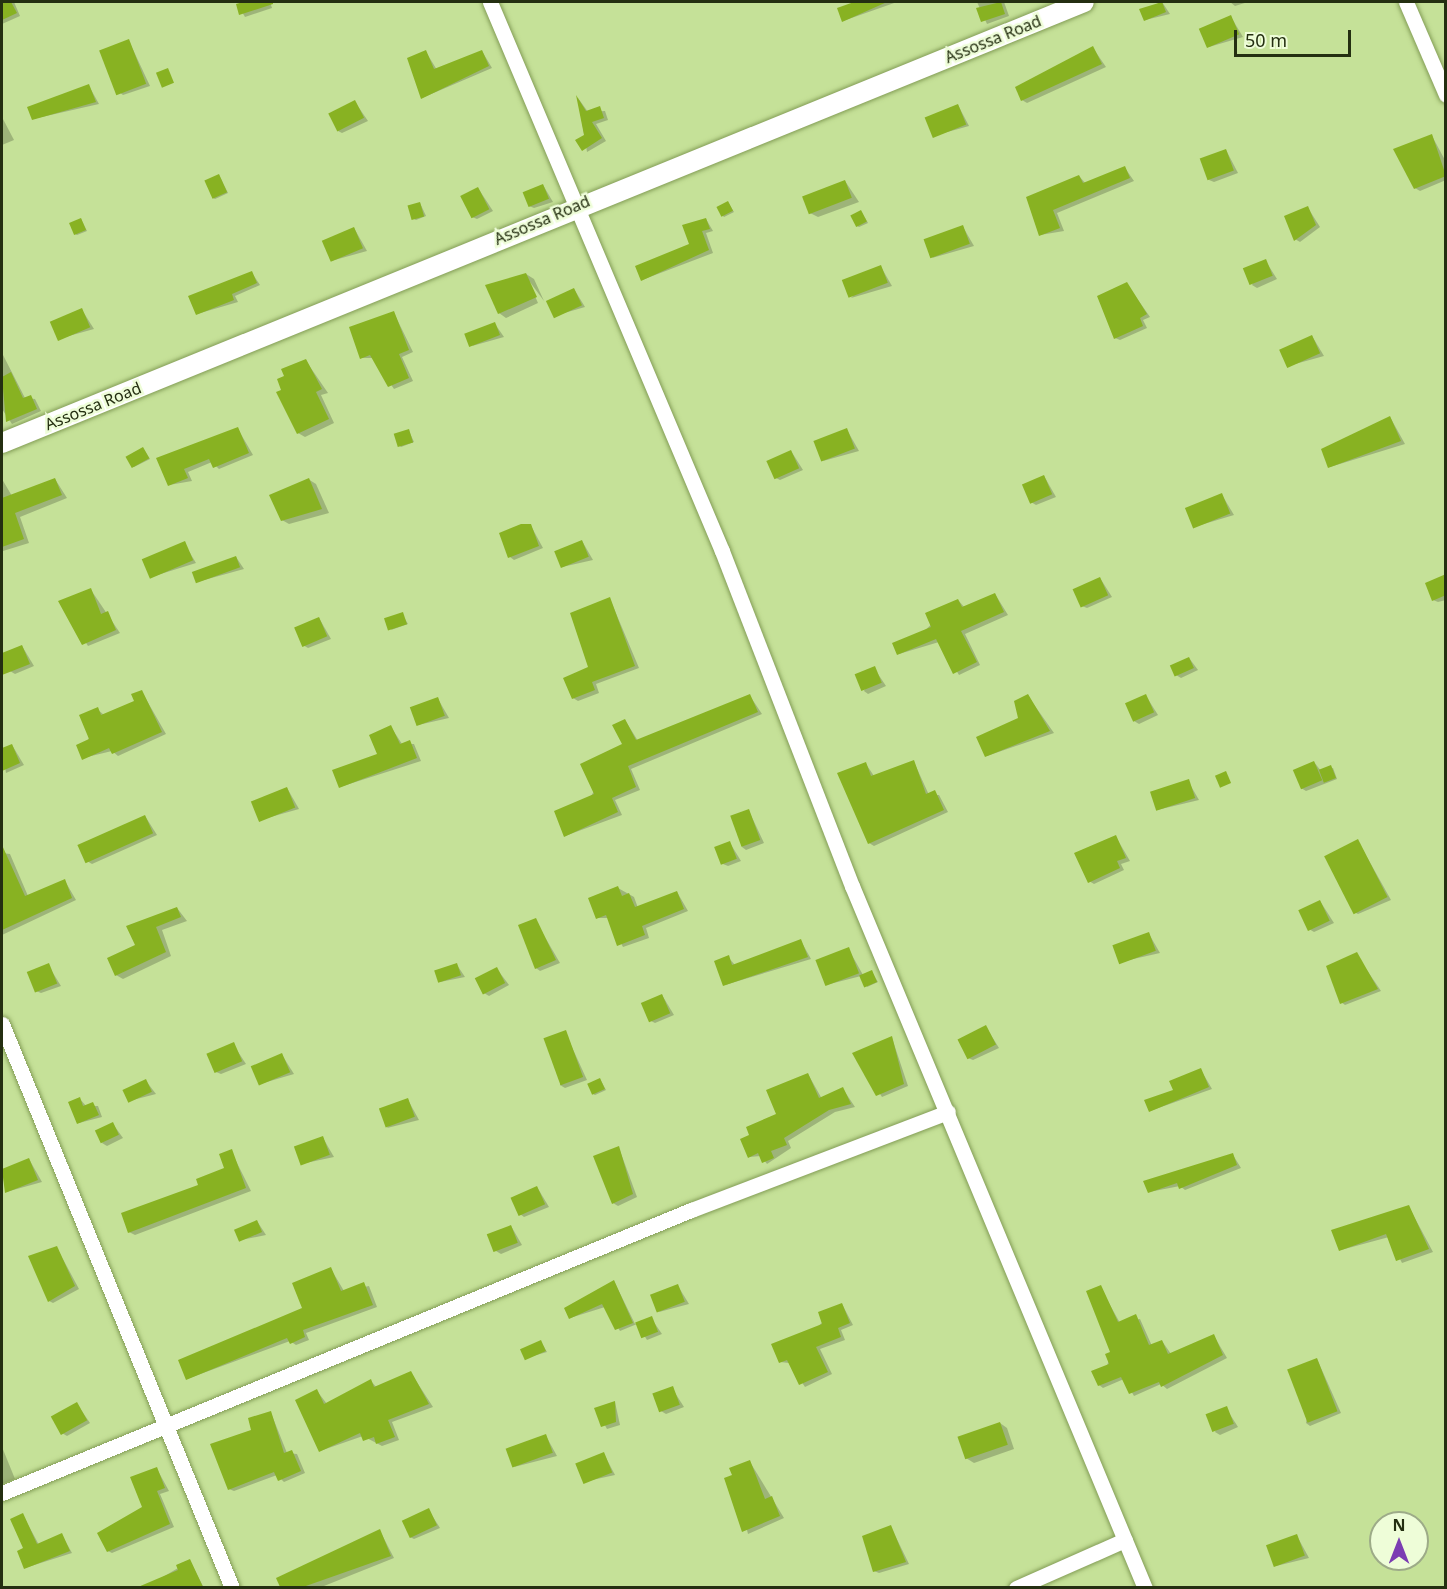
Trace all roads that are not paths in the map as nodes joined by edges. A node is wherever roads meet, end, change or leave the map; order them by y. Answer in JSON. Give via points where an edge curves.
{"nodes":[{"id":1,"x":490,"y":2,"type":"edge"},
{"id":2,"x":1084,"y":2,"type":"edge"},
{"id":3,"x":1406,"y":2,"type":"edge"},
{"id":4,"x":1446,"y":95,"type":"edge"},
{"id":5,"x":573,"y":207,"type":"junction"},
{"id":6,"x":2,"y":443,"type":"edge"},
{"id":7,"x":2,"y":1024,"type":"edge"},
{"id":8,"x":948,"y":1112,"type":"junction"},
{"id":9,"x":165,"y":1422,"type":"junction"},
{"id":10,"x":2,"y":1493,"type":"edge"},
{"id":11,"x":1125,"y":1540,"type":"junction"},
{"id":12,"x":232,"y":1587,"type":"edge"},
{"id":13,"x":1016,"y":1587,"type":"edge"},
{"id":14,"x":1145,"y":1587,"type":"edge"}],
"edges":[{"from":1,"to":5,"type":"street"},
{"from":2,"to":5,"type":"street","name":"Assossa Road"},
{"from":3,"to":4,"type":"street"},
{"from":5,"to":6,"type":"street","name":"Assossa Road"},
{"from":5,"to":8,"type":"street","via":[[722,551]]},
{"from":7,"to":9,"type":"street"},
{"from":8,"to":9,"type":"street","via":[[691,1209]]},
{"from":8,"to":11,"type":"street"},
{"from":9,"to":10,"type":"street"},
{"from":9,"to":12,"type":"street"},
{"from":11,"to":13,"type":"street"},
{"from":11,"to":14,"type":"street"}]}
